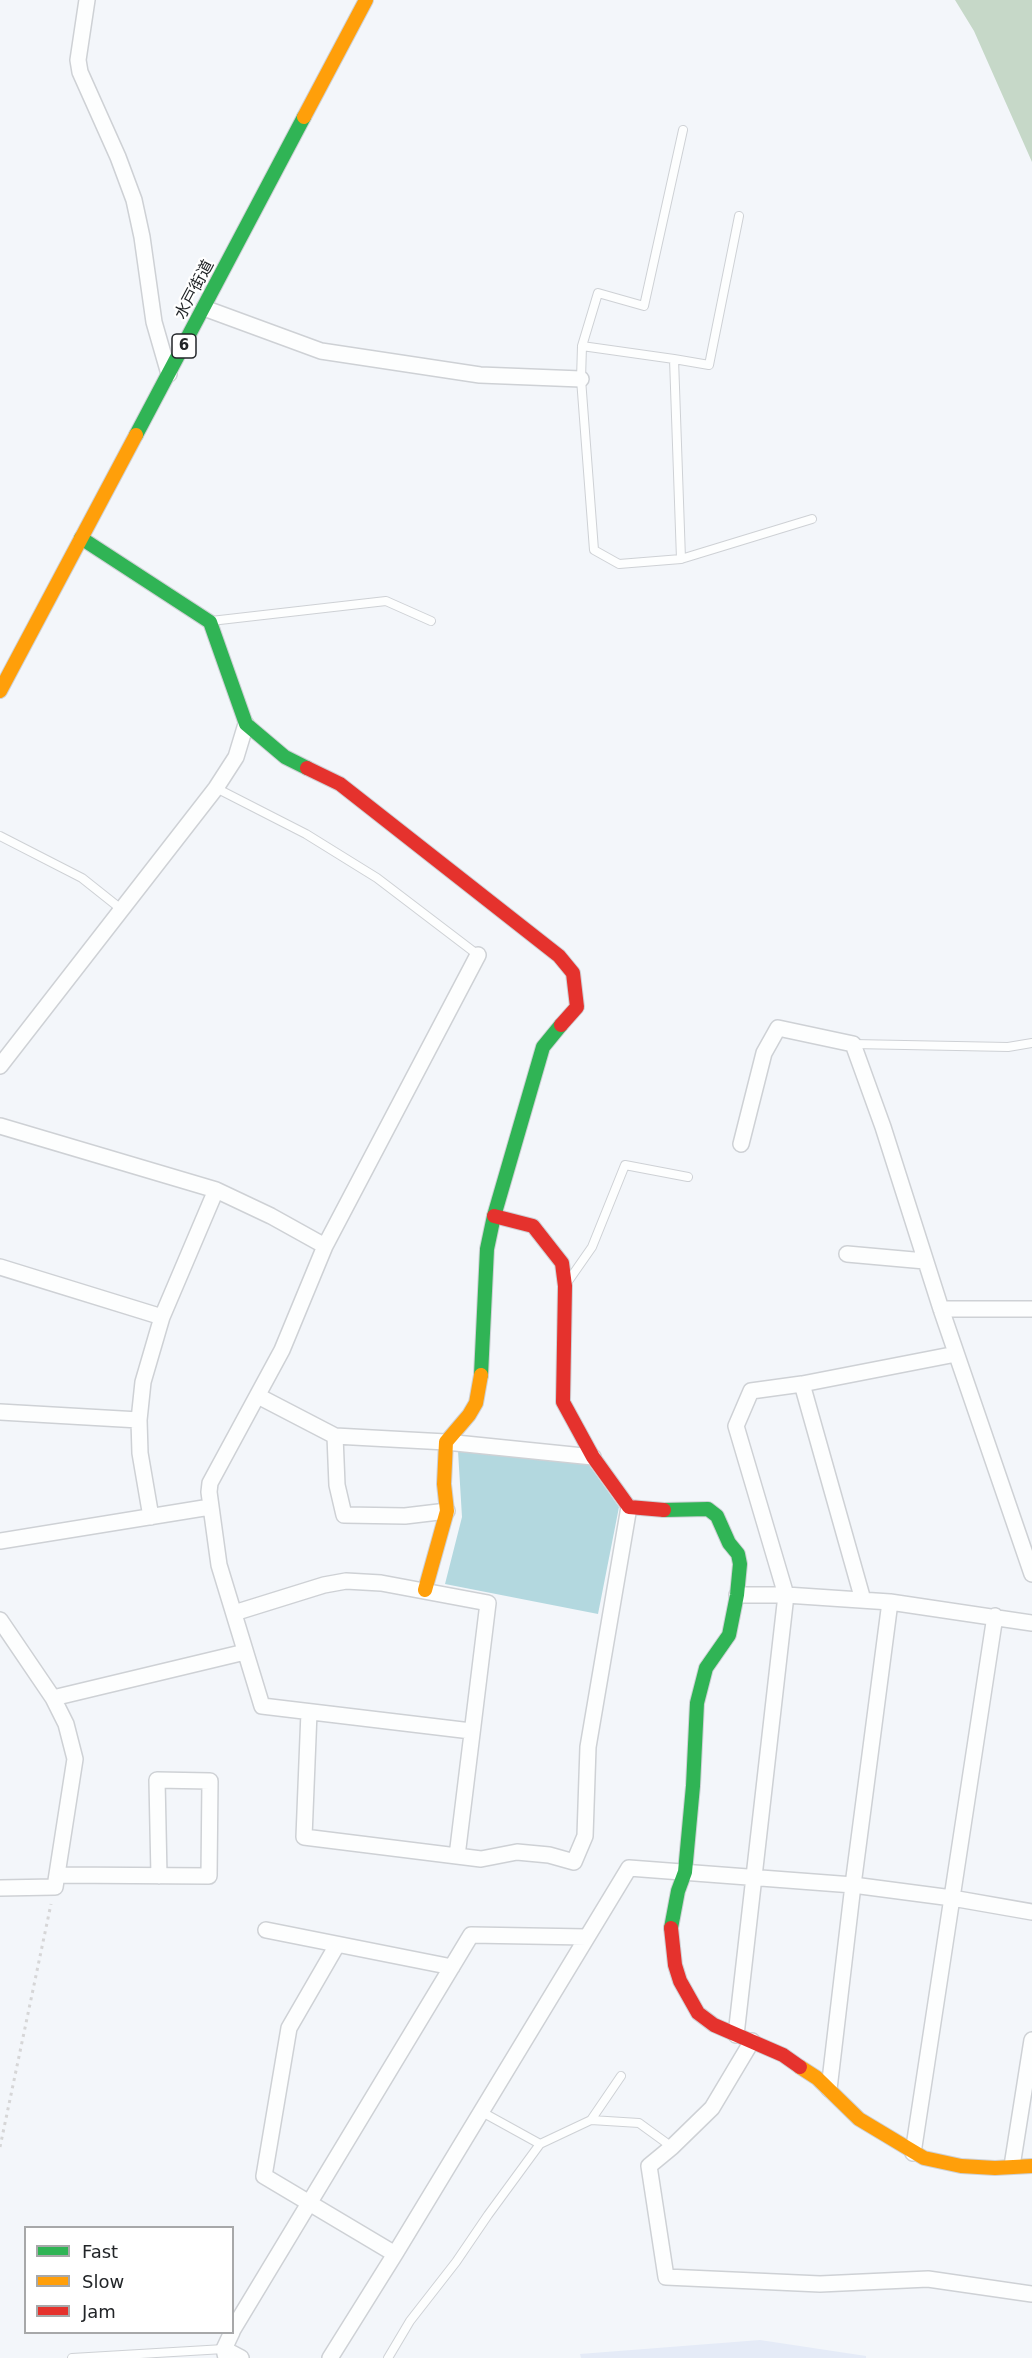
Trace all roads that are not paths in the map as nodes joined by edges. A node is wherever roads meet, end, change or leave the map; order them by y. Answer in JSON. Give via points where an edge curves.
{"nodes":[{"id":1,"x":87,"y":0,"type":"edge"},
{"id":2,"x":366,"y":0,"type":"edge"},
{"id":3,"x":683,"y":130,"type":"dead end"},
{"id":4,"x":739,"y":216,"type":"dead end"},
{"id":5,"x":204,"y":308,"type":"junction"},
{"id":6,"x":582,"y":346,"type":"junction"},
{"id":7,"x":674,"y":359,"type":"junction"},
{"id":8,"x":169,"y":374,"type":"junction"},
{"id":9,"x":581,"y":380,"type":"junction"},
{"id":10,"x":812,"y":519,"type":"dead end"},
{"id":11,"x":81,"y":538,"type":"junction"},
{"id":12,"x":681,"y":559,"type":"junction"},
{"id":13,"x":431,"y":621,"type":"dead end"},
{"id":14,"x":210,"y":622,"type":"junction"},
{"id":15,"x":0,"y":691,"type":"edge"},
{"id":16,"x":246,"y":724,"type":"junction"},
{"id":17,"x":216,"y":788,"type":"junction"},
{"id":18,"x":0,"y":836,"type":"edge"},
{"id":19,"x":121,"y":909,"type":"junction"},
{"id":20,"x":478,"y":955,"type":"joint"},
{"id":21,"x":1032,"y":1043,"type":"edge"},
{"id":22,"x":853,"y":1044,"type":"junction"},
{"id":23,"x":0,"y":1065,"type":"edge"},
{"id":24,"x":0,"y":1126,"type":"edge"},
{"id":25,"x":741,"y":1144,"type":"dead end"},
{"id":26,"x":688,"y":1177,"type":"dead end"},
{"id":27,"x":216,"y":1190,"type":"junction"},
{"id":28,"x":494,"y":1215,"type":"junction"},
{"id":29,"x":326,"y":1246,"type":"junction"},
{"id":30,"x":847,"y":1254,"type":"dead end"},
{"id":31,"x":925,"y":1261,"type":"junction"},
{"id":32,"x":0,"y":1267,"type":"edge"},
{"id":33,"x":565,"y":1286,"type":"junction"},
{"id":34,"x":941,"y":1309,"type":"junction"},
{"id":35,"x":1032,"y":1309,"type":"edge"},
{"id":36,"x":162,"y":1317,"type":"junction"},
{"id":37,"x":956,"y":1354,"type":"junction"},
{"id":38,"x":802,"y":1384,"type":"junction"},
{"id":39,"x":258,"y":1396,"type":"junction"},
{"id":40,"x":0,"y":1412,"type":"edge"},
{"id":41,"x":139,"y":1420,"type":"junction"},
{"id":42,"x":335,"y":1436,"type":"junction"},
{"id":43,"x":446,"y":1442,"type":"junction"},
{"id":44,"x":593,"y":1456,"type":"junction"},
{"id":45,"x":210,"y":1507,"type":"junction"},
{"id":46,"x":629,"y":1507,"type":"junction"},
{"id":47,"x":447,"y":1511,"type":"junction"},
{"id":48,"x":151,"y":1517,"type":"junction"},
{"id":49,"x":0,"y":1541,"type":"edge"},
{"id":50,"x":1032,"y":1574,"type":"edge"},
{"id":51,"x":425,"y":1590,"type":"junction"},
{"id":52,"x":737,"y":1595,"type":"junction"},
{"id":53,"x":786,"y":1595,"type":"junction"},
{"id":54,"x":863,"y":1600,"type":"junction"},
{"id":55,"x":890,"y":1602,"type":"junction"},
{"id":56,"x":234,"y":1613,"type":"junction"},
{"id":57,"x":995,"y":1616,"type":"junction"},
{"id":58,"x":0,"y":1620,"type":"edge"},
{"id":59,"x":1032,"y":1623,"type":"edge"},
{"id":60,"x":245,"y":1652,"type":"junction"},
{"id":61,"x":53,"y":1698,"type":"junction"},
{"id":62,"x":309,"y":1712,"type":"junction"},
{"id":63,"x":471,"y":1731,"type":"junction"},
{"id":64,"x":457,"y":1856,"type":"junction"},
{"id":65,"x":685,"y":1872,"type":"junction"},
{"id":66,"x":159,"y":1876,"type":"junction"},
{"id":67,"x":754,"y":1877,"type":"junction"},
{"id":68,"x":56,"y":1881,"type":"junction"},
{"id":69,"x":853,"y":1885,"type":"junction"},
{"id":70,"x":0,"y":1888,"type":"edge"},
{"id":71,"x":952,"y":1898,"type":"junction"},
{"id":72,"x":1032,"y":1912,"type":"edge"},
{"id":73,"x":266,"y":1930,"type":"dead end"},
{"id":74,"x":587,"y":1937,"type":"junction"},
{"id":75,"x":337,"y":1945,"type":"junction"},
{"id":76,"x":452,"y":1967,"type":"junction"},
{"id":77,"x":736,"y":2035,"type":"junction"},
{"id":78,"x":1032,"y":2040,"type":"edge"},
{"id":79,"x":752,"y":2041,"type":"junction"},
{"id":80,"x":621,"y":2076,"type":"dead end"},
{"id":81,"x":829,"y":2089,"type":"junction"},
{"id":82,"x":482,"y":2112,"type":"junction"},
{"id":83,"x":591,"y":2120,"type":"junction"},
{"id":84,"x":540,"y":2144,"type":"junction"},
{"id":85,"x":672,"y":2147,"type":"junction"},
{"id":86,"x":913,"y":2153,"type":"junction"},
{"id":87,"x":1012,"y":2166,"type":"junction"},
{"id":88,"x":1032,"y":2166,"type":"edge"},
{"id":89,"x":309,"y":2204,"type":"junction"},
{"id":90,"x":395,"y":2254,"type":"junction"},
{"id":91,"x":1032,"y":2294,"type":"edge"},
{"id":92,"x":234,"y":2329,"type":"edge"},
{"id":93,"x":231,"y":2334,"type":"edge"},
{"id":94,"x":225,"y":2353,"type":"edge"},
{"id":95,"x":72,"y":2358,"type":"edge"},
{"id":96,"x":241,"y":2358,"type":"edge"},
{"id":97,"x":330,"y":2358,"type":"edge"},
{"id":98,"x":388,"y":2358,"type":"edge"}],
"edges":[{"from":1,"to":8,"type":"street","via":[[78,60],[80,72],[134,200],[154,322]]},
{"from":2,"to":5,"type":"main road","name":"水戸街道","number":"6"},
{"from":3,"to":6,"type":"lane","via":[[644,306],[598,293]]},
{"from":4,"to":7,"type":"lane","via":[[709,365]]},
{"from":5,"to":8,"type":"main road","name":"水戸街道","number":"6"},
{"from":5,"to":9,"type":"street","via":[[321,351],[480,375]]},
{"from":6,"to":7,"type":"lane"},
{"from":6,"to":9,"type":"lane"},
{"from":7,"to":12,"type":"lane"},
{"from":8,"to":11,"type":"main road","name":"水戸街道","number":"6"},
{"from":9,"to":12,"type":"lane","via":[[594,550],[619,564]]},
{"from":10,"to":12,"type":"lane"},
{"from":11,"to":14,"type":"main road"},
{"from":11,"to":15,"type":"main road","name":"水戸街道","number":"6"},
{"from":13,"to":14,"type":"lane","via":[[386,601]]},
{"from":14,"to":16,"type":"main road"},
{"from":16,"to":17,"type":"street","via":[[236,757]]},
{"from":16,"to":28,"type":"main road","via":[[285,757],[340,784],[559,956],[573,973],[577,1007],[543,1047]]},
{"from":17,"to":19,"type":"street"},
{"from":17,"to":20,"type":"lane","via":[[306,834],[377,878]]},
{"from":18,"to":19,"type":"lane","via":[[82,878]]},
{"from":19,"to":23,"type":"street"},
{"from":20,"to":29,"type":"street"},
{"from":21,"to":22,"type":"lane","via":[[1008,1047]]},
{"from":22,"to":25,"type":"street","via":[[778,1028],[764,1053]]},
{"from":22,"to":31,"type":"street"},
{"from":24,"to":27,"type":"street"},
{"from":26,"to":33,"type":"lane","via":[[625,1165],[592,1246]]},
{"from":27,"to":29,"type":"street"},
{"from":27,"to":36,"type":"street"},
{"from":28,"to":33,"type":"main road","via":[[533,1226],[562,1263]]},
{"from":28,"to":43,"type":"main road","via":[[487,1249],[482,1371],[476,1403]]},
{"from":29,"to":39,"type":"street"},
{"from":30,"to":31,"type":"street"},
{"from":31,"to":34,"type":"street"},
{"from":32,"to":36,"type":"street"},
{"from":33,"to":44,"type":"main road","via":[[563,1402]]},
{"from":34,"to":35,"type":"street"},
{"from":34,"to":37,"type":"street"},
{"from":36,"to":41,"type":"street","via":[[142,1382]]},
{"from":37,"to":38,"type":"street"},
{"from":37,"to":50,"type":"street"},
{"from":38,"to":53,"type":"street","via":[[751,1391],[736,1426]]},
{"from":38,"to":54,"type":"street"},
{"from":39,"to":42,"type":"street"},
{"from":39,"to":45,"type":"street","via":[[210,1483]]},
{"from":40,"to":41,"type":"street"},
{"from":41,"to":48,"type":"street","via":[[140,1453]]},
{"from":42,"to":43,"type":"street"},
{"from":42,"to":47,"type":"street","via":[[337,1485],[344,1515],[405,1516]]},
{"from":43,"to":44,"type":"street"},
{"from":43,"to":47,"type":"main road"},
{"from":44,"to":46,"type":"main road"},
{"from":45,"to":48,"type":"street"},
{"from":45,"to":56,"type":"street","via":[[219,1565]]},
{"from":46,"to":52,"type":"main road","via":[[708,1509],[717,1515],[738,1554]]},
{"from":46,"to":64,"type":"street","via":[[588,1747],[585,1836],[574,1862],[517,1852],[481,1859]]},
{"from":47,"to":51,"type":"main road"},
{"from":48,"to":49,"type":"street"},
{"from":51,"to":56,"type":"street","via":[[346,1581]]},
{"from":51,"to":63,"type":"street","via":[[488,1604]]},
{"from":52,"to":53,"type":"street"},
{"from":52,"to":65,"type":"main road","via":[[729,1635],[706,1668],[697,1703]]},
{"from":53,"to":54,"type":"street"},
{"from":53,"to":67,"type":"street"},
{"from":54,"to":55,"type":"street"},
{"from":55,"to":57,"type":"street"},
{"from":55,"to":69,"type":"street"},
{"from":56,"to":60,"type":"street"},
{"from":57,"to":59,"type":"street"},
{"from":57,"to":71,"type":"street"},
{"from":58,"to":61,"type":"street"},
{"from":60,"to":61,"type":"street"},
{"from":60,"to":62,"type":"street","via":[[262,1706]]},
{"from":61,"to":68,"type":"street","via":[[66,1724],[75,1760]]},
{"from":62,"to":63,"type":"street"},
{"from":62,"to":64,"type":"street","via":[[304,1837]]},
{"from":63,"to":64,"type":"street"},
{"from":65,"to":67,"type":"street"},
{"from":65,"to":74,"type":"street","via":[[629,1868]]},
{"from":65,"to":77,"type":"main road","via":[[670,1930],[680,1981],[698,2013]]},
{"from":66,"to":66,"type":"street","via":[[209,1876],[210,1781],[158,1780]]},
{"from":66,"to":68,"type":"street"},
{"from":67,"to":69,"type":"street"},
{"from":67,"to":77,"type":"street"},
{"from":68,"to":70,"type":"street"},
{"from":69,"to":71,"type":"street"},
{"from":69,"to":81,"type":"street"},
{"from":71,"to":72,"type":"street"},
{"from":71,"to":86,"type":"street"},
{"from":73,"to":75,"type":"street"},
{"from":74,"to":76,"type":"street","via":[[471,1935]]},
{"from":74,"to":82,"type":"street"},
{"from":75,"to":76,"type":"street"},
{"from":75,"to":89,"type":"street","via":[[289,2028],[264,2176]]},
{"from":76,"to":89,"type":"street"},
{"from":77,"to":79,"type":"main road"},
{"from":78,"to":87,"type":"street"},
{"from":79,"to":81,"type":"main road","via":[[783,2055]]},
{"from":79,"to":85,"type":"street","via":[[712,2108]]},
{"from":80,"to":83,"type":"lane"},
{"from":81,"to":86,"type":"main road","via":[[859,2119]]},
{"from":82,"to":84,"type":"lane"},
{"from":82,"to":90,"type":"street"},
{"from":83,"to":84,"type":"lane"},
{"from":83,"to":85,"type":"lane","via":[[639,2123]]},
{"from":84,"to":98,"type":"lane","via":[[410,2321]]},
{"from":85,"to":91,"type":"street","via":[[649,2166],[666,2277],[820,2284],[928,2279]]},
{"from":86,"to":87,"type":"main road","via":[[961,2166]]},
{"from":87,"to":88,"type":"main road"},
{"from":89,"to":90,"type":"street"},
{"from":89,"to":92,"type":"street"},
{"from":90,"to":97,"type":"street"},
{"from":93,"to":94,"type":"street"},
{"from":94,"to":95,"type":"lane"},
{"from":94,"to":96,"type":"street"}]}
